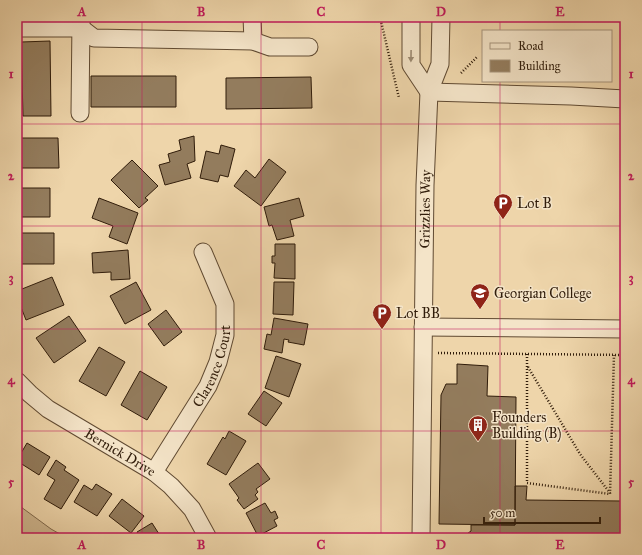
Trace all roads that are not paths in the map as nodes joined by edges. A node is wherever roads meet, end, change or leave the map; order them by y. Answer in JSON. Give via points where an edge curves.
{"nodes":[{"id":1,"x":252,"y":17,"type":"edge"},
{"id":2,"x":412,"y":17,"type":"edge"},
{"id":3,"x":441,"y":17,"type":"edge"},
{"id":4,"x":81,"y":23,"type":"edge"},
{"id":5,"x":17,"y":28,"type":"edge"},
{"id":6,"x":253,"y":41,"type":"junction"},
{"id":7,"x":309,"y":46,"type":"dead end"},
{"id":8,"x":429,"y":92,"type":"junction"},
{"id":9,"x":625,"y":99,"type":"edge"},
{"id":10,"x":80,"y":113,"type":"dead end"},
{"id":11,"x":203,"y":252,"type":"dead end"},
{"id":12,"x":424,"y":327,"type":"junction"},
{"id":13,"x":625,"y":329,"type":"edge"},
{"id":14,"x":17,"y":381,"type":"edge"},
{"id":15,"x":154,"y":472,"type":"junction"},
{"id":16,"x":208,"y":538,"type":"edge"},
{"id":17,"x":421,"y":538,"type":"edge"}],
"edges":[{"from":1,"to":6,"type":"street"},
{"from":2,"to":8,"type":"street","one_way":true,"via":[[411,65]]},
{"from":3,"to":8,"type":"street","name":"Grizzlies Way","via":[[440,64]]},
{"from":4,"to":5,"type":"street"},
{"from":4,"to":6,"type":"street","via":[[94,38]]},
{"from":4,"to":10,"type":"street"},
{"from":6,"to":7,"type":"street","via":[[270,47]]},
{"from":8,"to":9,"type":"street"},
{"from":8,"to":12,"type":"street","name":"Grizzlies Way"},
{"from":11,"to":15,"type":"street","name":"Clarence Court","via":[[225,304],[225,335],[208,386]]},
{"from":12,"to":13,"type":"street"},
{"from":12,"to":17,"type":"street","name":"Grizzlies Way"},
{"from":14,"to":15,"type":"street","name":"Bernick Drive","via":[[48,410]]},
{"from":15,"to":16,"type":"street","name":"Bernick Drive","via":[[192,509]]}]}
